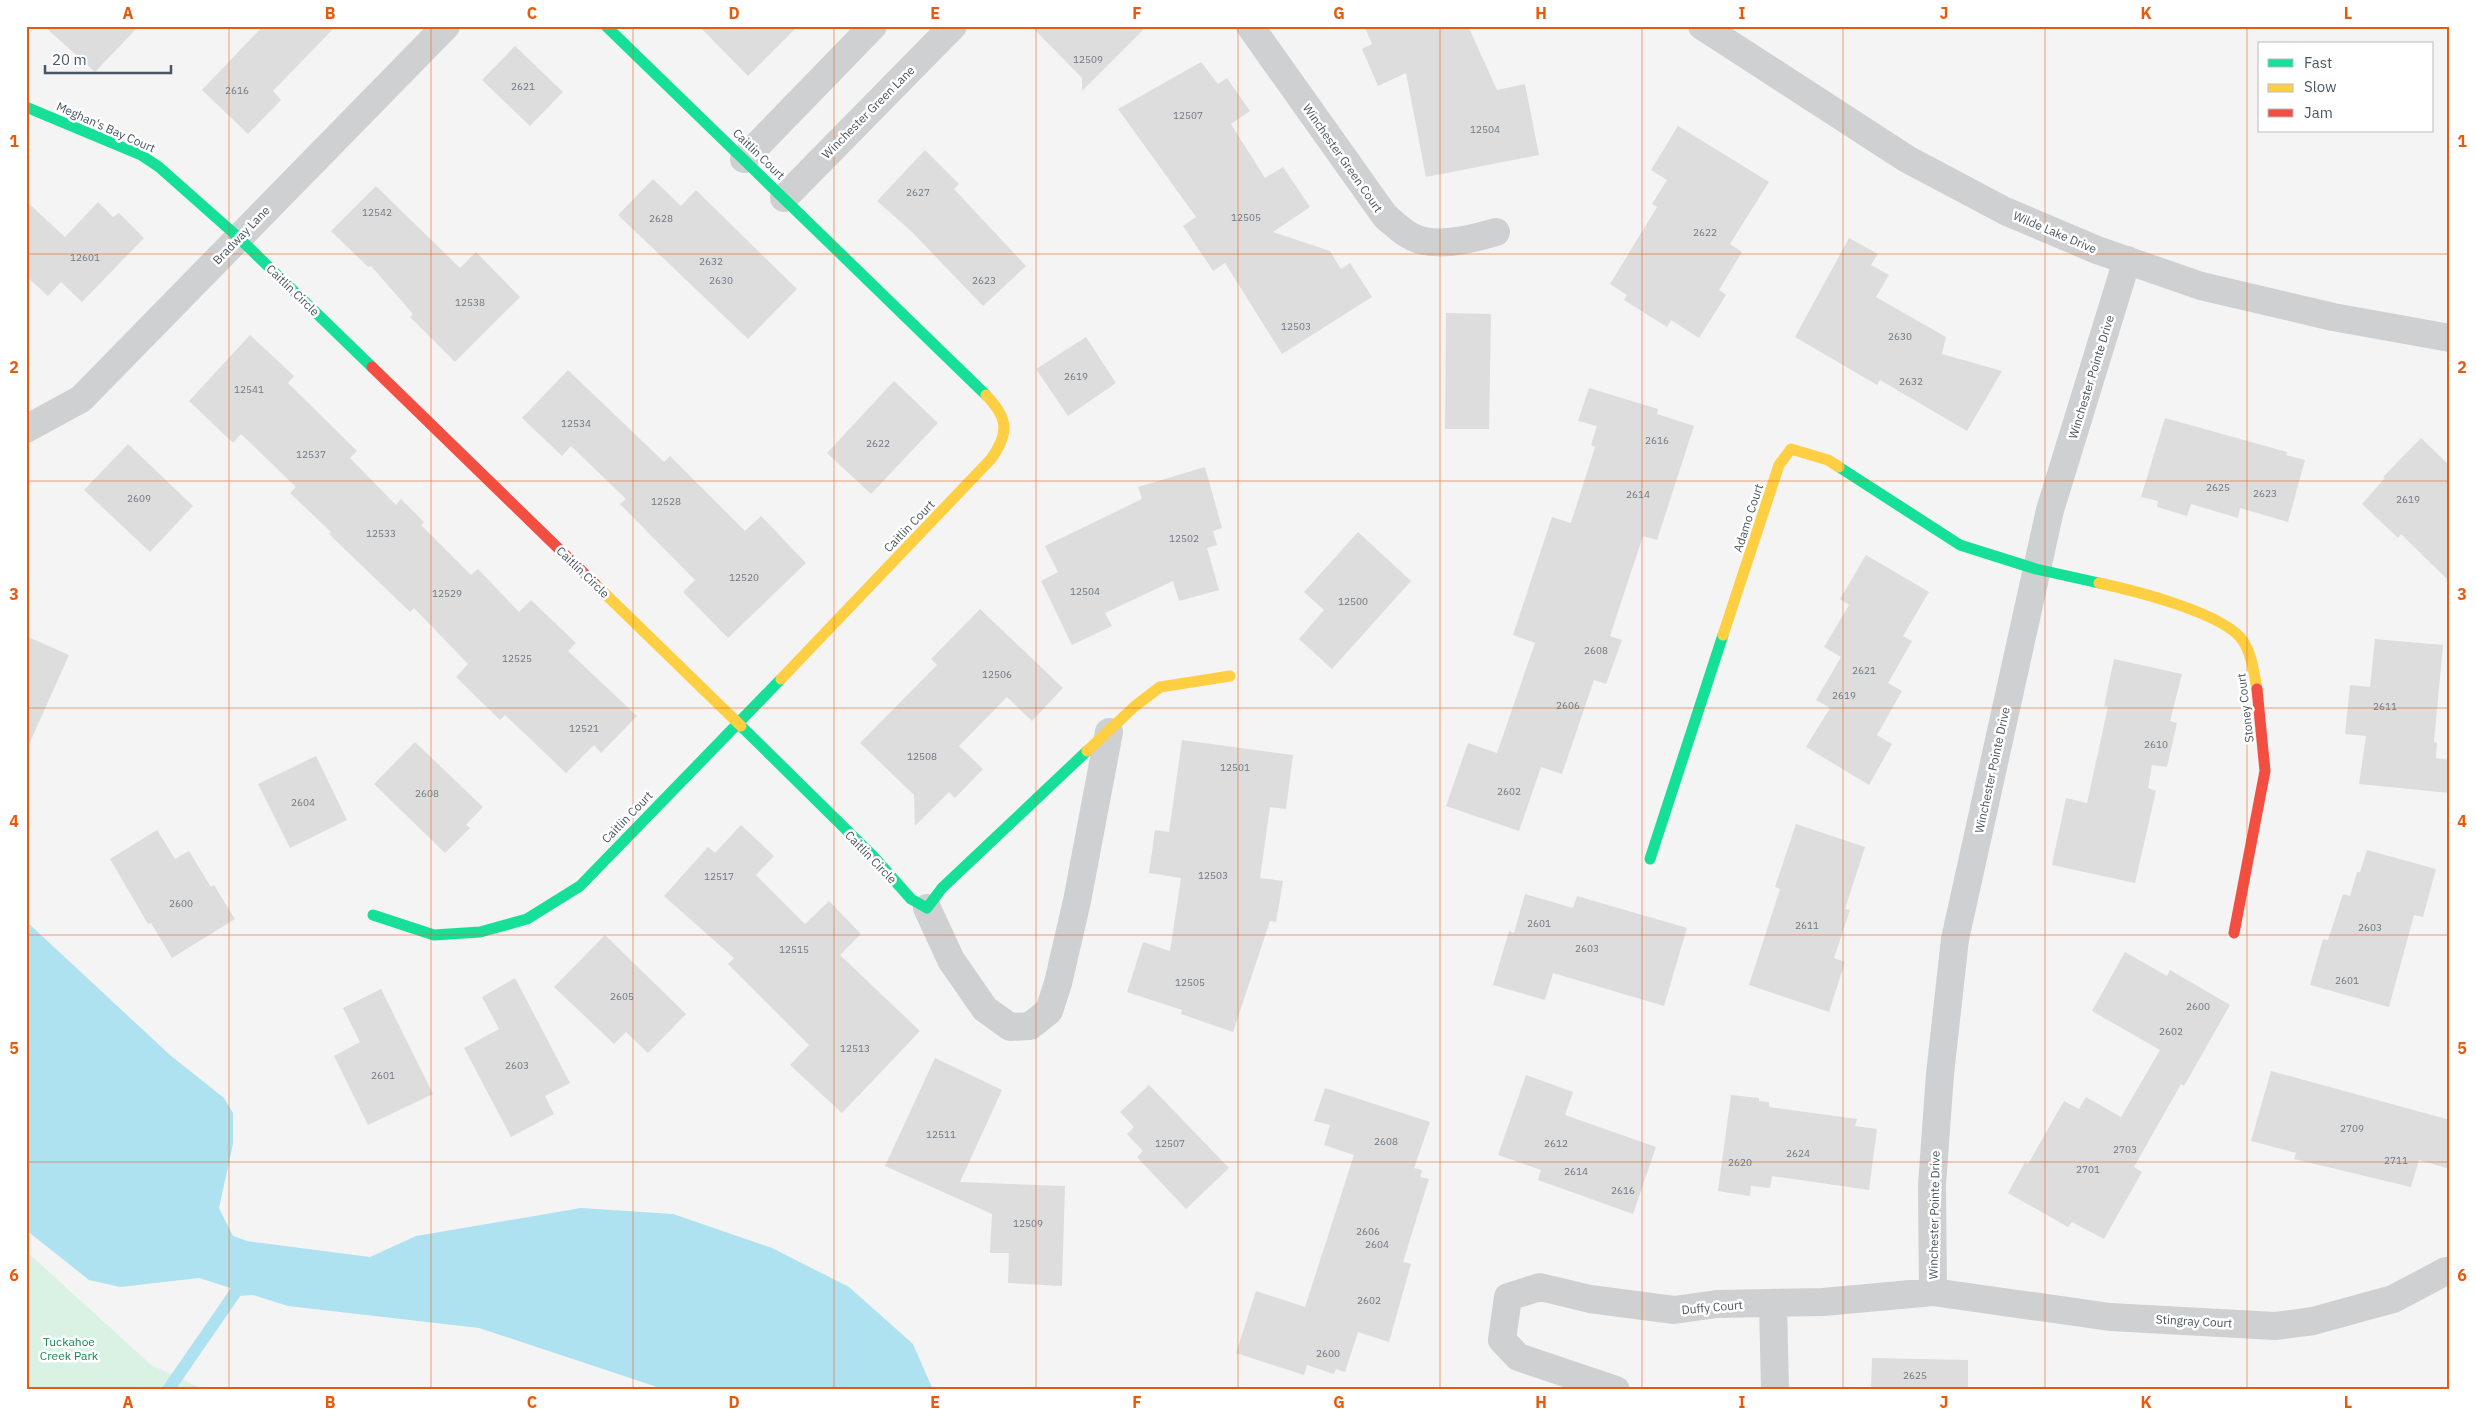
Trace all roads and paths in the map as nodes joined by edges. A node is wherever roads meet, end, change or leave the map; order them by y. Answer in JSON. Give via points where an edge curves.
{"nodes":[{"id":1,"x":446,"y":26,"type":"edge"},
{"id":2,"x":606,"y":26,"type":"edge"},
{"id":3,"x":873,"y":26,"type":"edge"},
{"id":4,"x":952,"y":26,"type":"edge"},
{"id":5,"x":1250,"y":26,"type":"edge"},
{"id":6,"x":1702,"y":26,"type":"edge"},
{"id":7,"x":26,"y":107,"type":"edge"},
{"id":8,"x":744,"y":158,"type":"junction"},
{"id":9,"x":784,"y":198,"type":"junction"},
{"id":10,"x":1496,"y":232,"type":"dead end"},
{"id":11,"x":238,"y":237,"type":"junction"},
{"id":12,"x":2126,"y":260,"type":"junction"},
{"id":13,"x":2450,"y":338,"type":"edge"},
{"id":14,"x":26,"y":429,"type":"edge"},
{"id":15,"x":2036,"y":568,"type":"junction"},
{"id":16,"x":1230,"y":676,"type":"dead end"},
{"id":17,"x":738,"y":723,"type":"junction"},
{"id":18,"x":1109,"y":732,"type":"junction"},
{"id":19,"x":1650,"y":859,"type":"dead end"},
{"id":20,"x":927,"y":908,"type":"junction"},
{"id":21,"x":373,"y":915,"type":"dead end"},
{"id":22,"x":2234,"y":933,"type":"dead end"},
{"id":23,"x":2446,"y":1271,"type":"dead end"},
{"id":24,"x":1933,"y":1292,"type":"junction"},
{"id":25,"x":1773,"y":1303,"type":"junction"},
{"id":26,"x":1616,"y":1390,"type":"edge"},
{"id":27,"x":1774,"y":1390,"type":"edge"}],
"edges":[{"from":1,"to":11,"type":"street","name":"Bradway Lane"},
{"from":2,"to":8,"type":"street","name":"Caitlin Court"},
{"from":3,"to":8,"type":"street"},
{"from":4,"to":9,"type":"street","name":"Winchester Green Lane"},
{"from":5,"to":10,"type":"street","name":"Winchester Green Court","via":[[1385,216],[1410,236],[1439,242],[1468,241]]},
{"from":6,"to":12,"type":"street","name":"Wilde Lake Drive","via":[[1906,159],[2005,211]]},
{"from":7,"to":11,"type":"street","name":"Meghan's Bay Court","via":[[141,155]]},
{"from":8,"to":9,"type":"street","name":"Caitlin Court"},
{"from":9,"to":17,"type":"street","name":"Caitlin Court","via":[[976,383],[1001,413],[1006,429],[998,450],[971,482]]},
{"from":11,"to":14,"type":"street","name":"Bradway Lane","via":[[81,399]]},
{"from":11,"to":17,"type":"street","name":"Caitlin Circle"},
{"from":12,"to":13,"type":"street","name":"Wilde Lake Drive","via":[[2201,286],[2333,317]]},
{"from":12,"to":15,"type":"street","name":"Winchester Pointe Drive","via":[[2050,510]]},
{"from":15,"to":19,"type":"street","name":"Adamo Court","via":[[1960,545],[1828,460],[1791,449],[1779,465]]},
{"from":15,"to":22,"type":"street","name":"Stoney Court","via":[[2188,608],[2223,623],[2243,640],[2253,664],[2265,771]]},
{"from":15,"to":24,"type":"street","name":"Winchester Pointe Drive","via":[[1955,939],[1932,1184]]},
{"from":16,"to":18,"type":"street","via":[[1160,687]]},
{"from":17,"to":20,"type":"street","name":"Caitlin Circle","via":[[873,856],[911,899]]},
{"from":17,"to":21,"type":"street","name":"Caitlin Court","via":[[580,886],[527,919],[480,932],[434,935]]},
{"from":18,"to":20,"type":"street","via":[[949,882]]},
{"from":18,"to":20,"type":"street","via":[[1077,901],[1049,1011],[1030,1026],[1010,1027],[985,1009],[951,960]]},
{"from":23,"to":24,"type":"street","name":"Stingray Court","via":[[2393,1299],[2313,1321],[2275,1326],[2110,1317]]},
{"from":24,"to":25,"type":"street","name":"Duffy Court"},
{"from":25,"to":26,"type":"street","name":"Duffy Court","via":[[1717,1304],[1674,1310],[1590,1299],[1540,1287],[1508,1297],[1502,1340],[1518,1357]]},
{"from":25,"to":27,"type":"street"}]}
